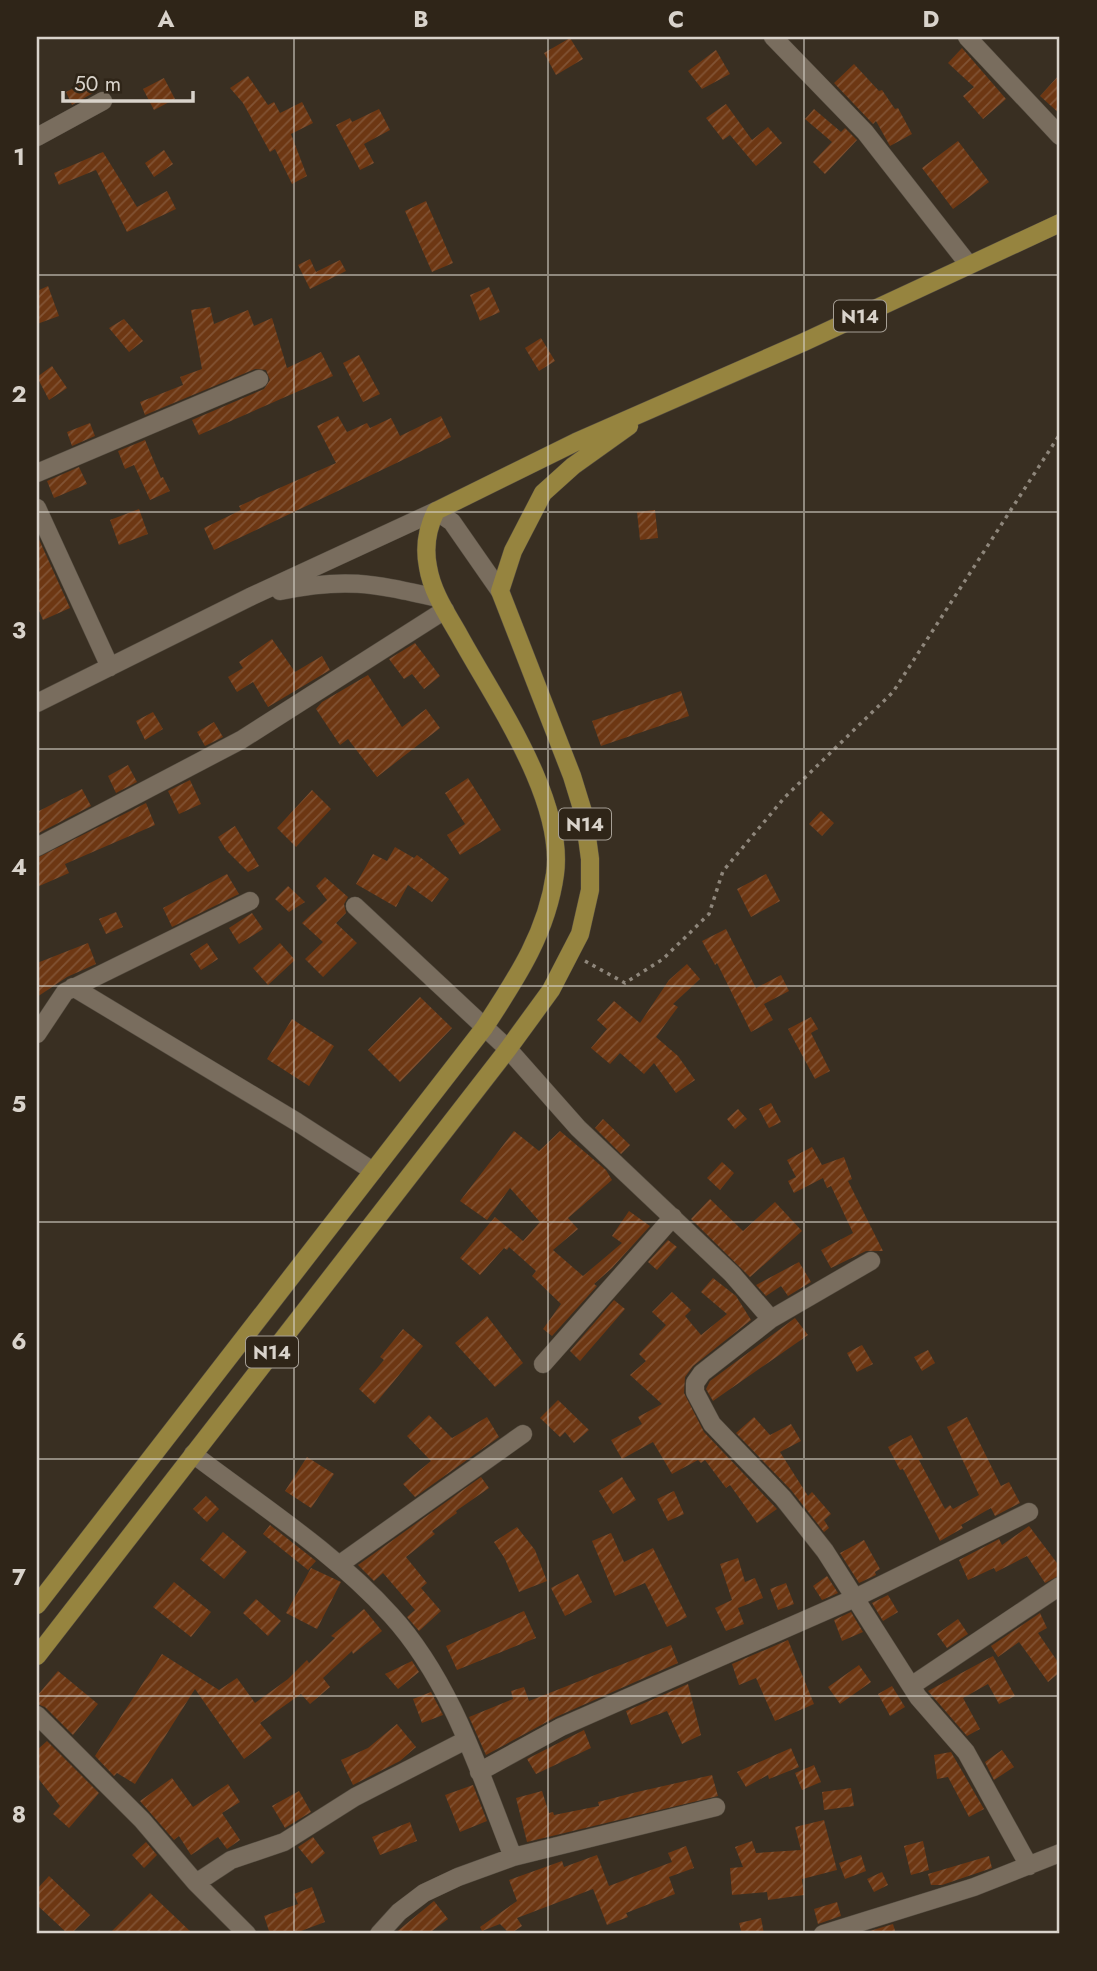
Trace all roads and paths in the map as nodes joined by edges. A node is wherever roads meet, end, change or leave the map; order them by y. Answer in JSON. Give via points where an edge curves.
{"nodes":[{"id":1,"x":773,"y":37,"type":"edge"},
{"id":2,"x":967,"y":37,"type":"edge"},
{"id":3,"x":103,"y":101,"type":"dead end"},
{"id":4,"x":1060,"y":135,"type":"edge"},
{"id":5,"x":37,"y":138,"type":"edge"},
{"id":6,"x":1060,"y":223,"type":"edge"},
{"id":7,"x":968,"y":265,"type":"junction"},
{"id":8,"x":259,"y":379,"type":"dead end"},
{"id":9,"x":658,"y":405,"type":"junction"},
{"id":10,"x":1060,"y":434,"type":"edge"},
{"id":11,"x":37,"y":473,"type":"edge"},
{"id":12,"x":37,"y":508,"type":"edge"},
{"id":13,"x":436,"y":511,"type":"junction"},
{"id":14,"x":500,"y":592,"type":"junction"},
{"id":15,"x":250,"y":597,"type":"junction"},
{"id":16,"x":441,"y":604,"type":"junction"},
{"id":17,"x":110,"y":667,"type":"junction"},
{"id":18,"x":37,"y":703,"type":"edge"},
{"id":19,"x":37,"y":847,"type":"edge"},
{"id":20,"x":250,"y":901,"type":"dead end"},
{"id":21,"x":355,"y":906,"type":"dead end"},
{"id":22,"x":576,"y":940,"type":"junction"},
{"id":23,"x":73,"y":987,"type":"junction"},
{"id":24,"x":484,"y":1028,"type":"junction"},
{"id":25,"x":37,"y":1034,"type":"edge"},
{"id":26,"x":508,"y":1049,"type":"junction"},
{"id":27,"x":373,"y":1171,"type":"junction"},
{"id":28,"x":673,"y":1217,"type":"junction"},
{"id":29,"x":871,"y":1261,"type":"dead end"},
{"id":30,"x":771,"y":1319,"type":"junction"},
{"id":31,"x":543,"y":1364,"type":"dead end"},
{"id":32,"x":523,"y":1434,"type":"dead end"},
{"id":33,"x":192,"y":1454,"type":"junction"},
{"id":34,"x":1029,"y":1512,"type":"dead end"},
{"id":35,"x":340,"y":1564,"type":"junction"},
{"id":36,"x":1060,"y":1586,"type":"edge"},
{"id":37,"x":855,"y":1598,"type":"junction"},
{"id":38,"x":37,"y":1605,"type":"edge"},
{"id":39,"x":37,"y":1656,"type":"edge"},
{"id":40,"x":911,"y":1686,"type":"junction"},
{"id":41,"x":37,"y":1715,"type":"edge"},
{"id":42,"x":466,"y":1740,"type":"junction"},
{"id":43,"x":479,"y":1772,"type":"junction"},
{"id":44,"x":716,"y":1807,"type":"dead end"},
{"id":45,"x":1060,"y":1853,"type":"edge"},
{"id":46,"x":513,"y":1857,"type":"junction"},
{"id":47,"x":1029,"y":1866,"type":"junction"},
{"id":48,"x":197,"y":1883,"type":"junction"},
{"id":49,"x":247,"y":1934,"type":"edge"},
{"id":50,"x":379,"y":1934,"type":"edge"},
{"id":51,"x":823,"y":1934,"type":"edge"}],
"edges":[{"from":1,"to":7,"type":"street","via":[[865,132]]},
{"from":2,"to":4,"type":"street"},
{"from":3,"to":5,"type":"street"},
{"from":6,"to":7,"type":"main road","number":"N14"},
{"from":7,"to":9,"type":"main road","number":"N14"},
{"from":8,"to":11,"type":"street"},
{"from":9,"to":13,"type":"main road","number":"N14"},
{"from":9,"to":14,"type":"main road","number":"N14","via":[[543,493],[513,551]]},
{"from":10,"to":22,"type":"path","via":[[893,692],[785,797],[723,871],[709,914],[663,959],[625,983],[583,961]]},
{"from":12,"to":17,"type":"street"},
{"from":13,"to":14,"type":"street","via":[[452,522]]},
{"from":13,"to":15,"type":"street"},
{"from":13,"to":16,"type":"main road","number":"N14","via":[[426,549]]},
{"from":14,"to":22,"type":"main road","number":"N14","via":[[584,815],[590,890]]},
{"from":15,"to":16,"type":"street","via":[[353,581]]},
{"from":15,"to":17,"type":"street"},
{"from":16,"to":19,"type":"street","via":[[241,740]]},
{"from":16,"to":24,"type":"main road","number":"N14","via":[[530,763],[553,839],[556,872],[547,916],[527,963]]},
{"from":17,"to":18,"type":"street"},
{"from":20,"to":23,"type":"street"},
{"from":21,"to":24,"type":"street"},
{"from":22,"to":26,"type":"main road","number":"N14","via":[[551,990]]},
{"from":23,"to":25,"type":"street","via":[[48,1013]]},
{"from":23,"to":27,"type":"street"},
{"from":24,"to":26,"type":"street"},
{"from":24,"to":27,"type":"main road","number":"N14"},
{"from":26,"to":28,"type":"street","via":[[578,1128]]},
{"from":26,"to":33,"type":"main road","number":"N14"},
{"from":27,"to":38,"type":"main road","number":"N14"},
{"from":28,"to":30,"type":"street","via":[[733,1274]]},
{"from":28,"to":31,"type":"street"},
{"from":29,"to":30,"type":"street"},
{"from":30,"to":37,"type":"street","via":[[702,1373],[695,1392],[712,1424],[783,1498]]},
{"from":32,"to":35,"type":"street"},
{"from":33,"to":35,"type":"street"},
{"from":33,"to":39,"type":"main road","number":"N14"},
{"from":34,"to":37,"type":"street"},
{"from":35,"to":42,"type":"street","via":[[393,1617],[437,1681]]},
{"from":36,"to":40,"type":"street"},
{"from":37,"to":40,"type":"street"},
{"from":37,"to":43,"type":"street","via":[[561,1727]]},
{"from":40,"to":47,"type":"street","via":[[933,1718],[966,1752]]},
{"from":41,"to":48,"type":"street","via":[[142,1820]]},
{"from":42,"to":43,"type":"street"},
{"from":42,"to":48,"type":"street","via":[[355,1797],[284,1842],[231,1860]]},
{"from":43,"to":46,"type":"street"},
{"from":44,"to":46,"type":"street"},
{"from":45,"to":47,"type":"street"},
{"from":46,"to":50,"type":"street","via":[[424,1893]]},
{"from":47,"to":51,"type":"street"},
{"from":48,"to":49,"type":"street"}]}
